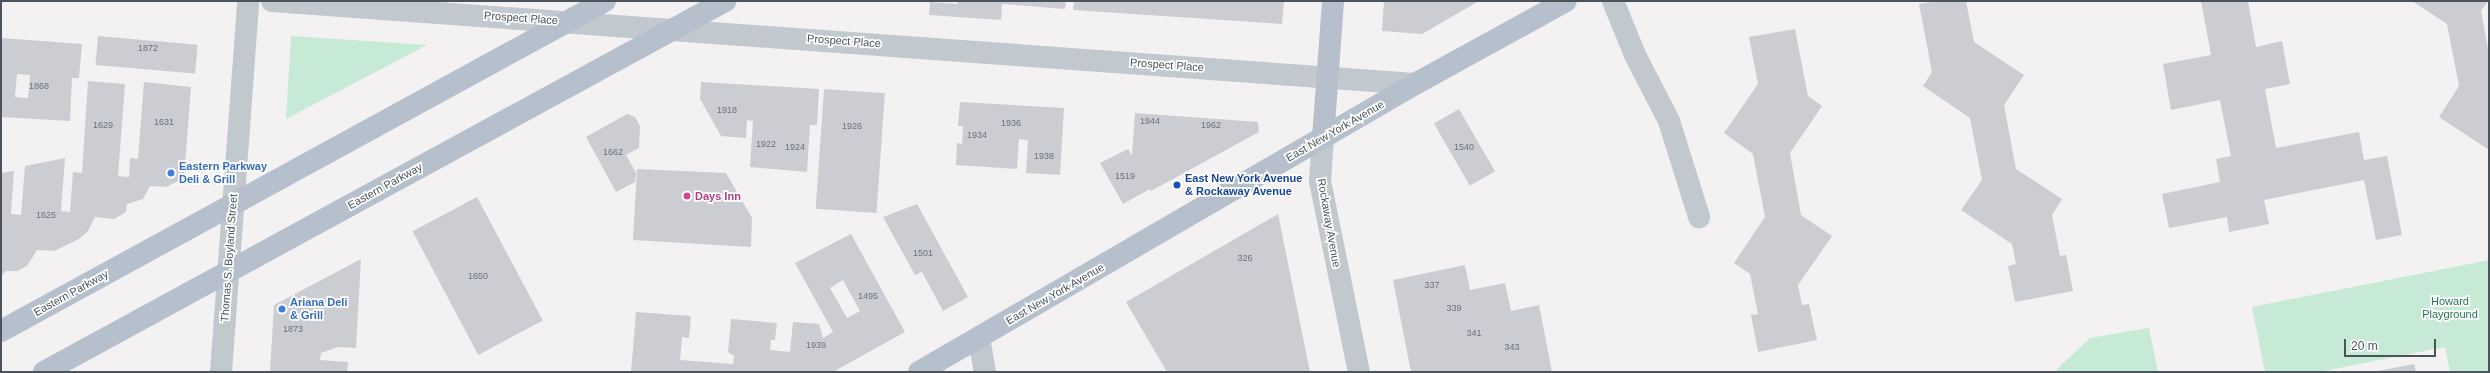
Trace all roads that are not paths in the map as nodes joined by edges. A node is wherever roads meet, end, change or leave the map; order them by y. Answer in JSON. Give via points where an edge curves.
{"nodes":[{"id":1,"x":248,"y":1,"type":"edge"},
{"id":2,"x":272,"y":1,"type":"edge"},
{"id":3,"x":605,"y":1,"type":"edge"},
{"id":4,"x":725,"y":1,"type":"edge"},
{"id":5,"x":1333,"y":1,"type":"edge"},
{"id":6,"x":1566,"y":1,"type":"edge"},
{"id":7,"x":1613,"y":1,"type":"edge"},
{"id":8,"x":568,"y":21,"type":"junction"},
{"id":9,"x":674,"y":29,"type":"junction"},
{"id":10,"x":1328,"y":77,"type":"junction"},
{"id":11,"x":1415,"y":84,"type":"junction"},
{"id":12,"x":1323,"y":138,"type":"junction"},
{"id":13,"x":233,"y":205,"type":"junction"},
{"id":14,"x":1699,"y":217,"type":"dead end"},
{"id":15,"x":228,"y":272,"type":"junction"},
{"id":16,"x":1,"y":331,"type":"edge"},
{"id":17,"x":979,"y":338,"type":"junction"},
{"id":18,"x":44,"y":372,"type":"edge"},
{"id":19,"x":222,"y":372,"type":"edge"},
{"id":20,"x":919,"y":372,"type":"edge"},
{"id":21,"x":986,"y":372,"type":"edge"},
{"id":22,"x":1359,"y":372,"type":"edge"}],
"edges":[{"from":1,"to":13,"type":"street","name":"Thomas S. Boyland Street"},
{"from":2,"to":8,"type":"street","name":"Prospect Place"},
{"from":3,"to":8,"type":"main road","name":"Eastern Parkway"},
{"from":4,"to":9,"type":"main road","name":"Eastern Parkway"},
{"from":5,"to":10,"type":"main road","name":"Rockaway Avenue"},
{"from":6,"to":11,"type":"main road","name":"East New York Avenue"},
{"from":7,"to":14,"type":"street","via":[[1635,55],[1669,121]]},
{"from":8,"to":9,"type":"street","name":"Prospect Place"},
{"from":8,"to":13,"type":"main road","name":"Eastern Parkway"},
{"from":9,"to":10,"type":"street","name":"Prospect Place"},
{"from":9,"to":15,"type":"main road","name":"Eastern Parkway"},
{"from":10,"to":11,"type":"street","name":"Prospect Place"},
{"from":10,"to":12,"type":"main road","name":"Rockaway Avenue"},
{"from":11,"to":12,"type":"main road","name":"East New York Avenue"},
{"from":12,"to":17,"type":"main road","name":"East New York Avenue"},
{"from":12,"to":22,"type":"street","name":"Rockaway Avenue","via":[[1320,181]]},
{"from":13,"to":15,"type":"street","name":"Thomas S. Boyland Street"},
{"from":13,"to":16,"type":"main road","name":"Eastern Parkway"},
{"from":15,"to":18,"type":"main road","name":"Eastern Parkway"},
{"from":15,"to":19,"type":"street","name":"Thomas S. Boyland Street"},
{"from":17,"to":20,"type":"main road","name":"East New York Avenue"},
{"from":17,"to":21,"type":"street"}]}
